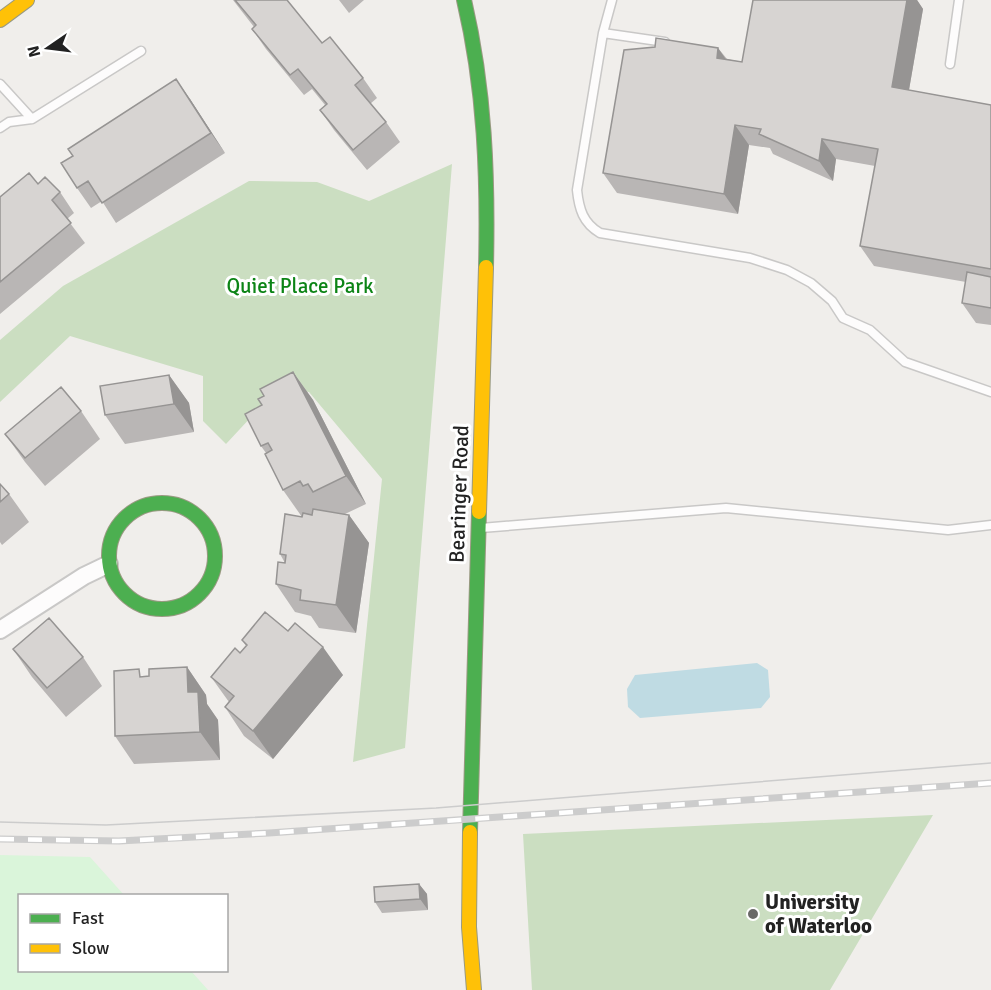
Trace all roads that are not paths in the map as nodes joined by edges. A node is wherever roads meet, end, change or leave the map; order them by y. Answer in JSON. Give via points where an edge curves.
{"nodes":[{"id":1,"x":27,"y":0,"type":"edge"},
{"id":2,"x":464,"y":0,"type":"edge"},
{"id":3,"x":612,"y":0,"type":"edge"},
{"id":4,"x":959,"y":0,"type":"edge"},
{"id":5,"x":0,"y":20,"type":"edge"},
{"id":6,"x":603,"y":33,"type":"junction"},
{"id":7,"x":678,"y":44,"type":"edge"},
{"id":8,"x":141,"y":51,"type":"dead end"},
{"id":9,"x":950,"y":64,"type":"dead end"},
{"id":10,"x":0,"y":84,"type":"edge"},
{"id":11,"x":32,"y":119,"type":"junction"},
{"id":12,"x":0,"y":128,"type":"edge"},
{"id":13,"x":991,"y":392,"type":"edge"},
{"id":14,"x":991,"y":525,"type":"edge"},
{"id":15,"x":479,"y":528,"type":"junction"},
{"id":16,"x":109,"y":564,"type":"junction"},
{"id":17,"x":0,"y":630,"type":"edge"},
{"id":18,"x":474,"y":990,"type":"edge"}],
"edges":[{"from":1,"to":5,"type":"street"},
{"from":2,"to":15,"type":"street","name":"Bearinger Road","via":[[475,39],[484,126],[487,246]]},
{"from":3,"to":6,"type":"lane"},
{"from":4,"to":9,"type":"lane"},
{"from":6,"to":7,"type":"lane"},
{"from":6,"to":13,"type":"lane","via":[[577,190],[579,208],[589,226],[600,233],[750,258],[787,270],[811,283],[832,301],[843,318],[870,330],[905,362]]},
{"from":8,"to":11,"type":"lane"},
{"from":10,"to":11,"type":"lane"},
{"from":11,"to":12,"type":"lane","via":[[9,122]]},
{"from":14,"to":15,"type":"lane","via":[[948,530],[726,508]]},
{"from":15,"to":18,"type":"street","name":"Bearinger Road","via":[[469,950]]},
{"from":16,"to":16,"type":"street","via":[[114,581],[125,594],[146,607],[169,609],[198,596],[208,583],[214,568],[214,543],[199,518],[185,508],[152,503],[123,519],[109,548]]},
{"from":16,"to":17,"type":"street"}]}
